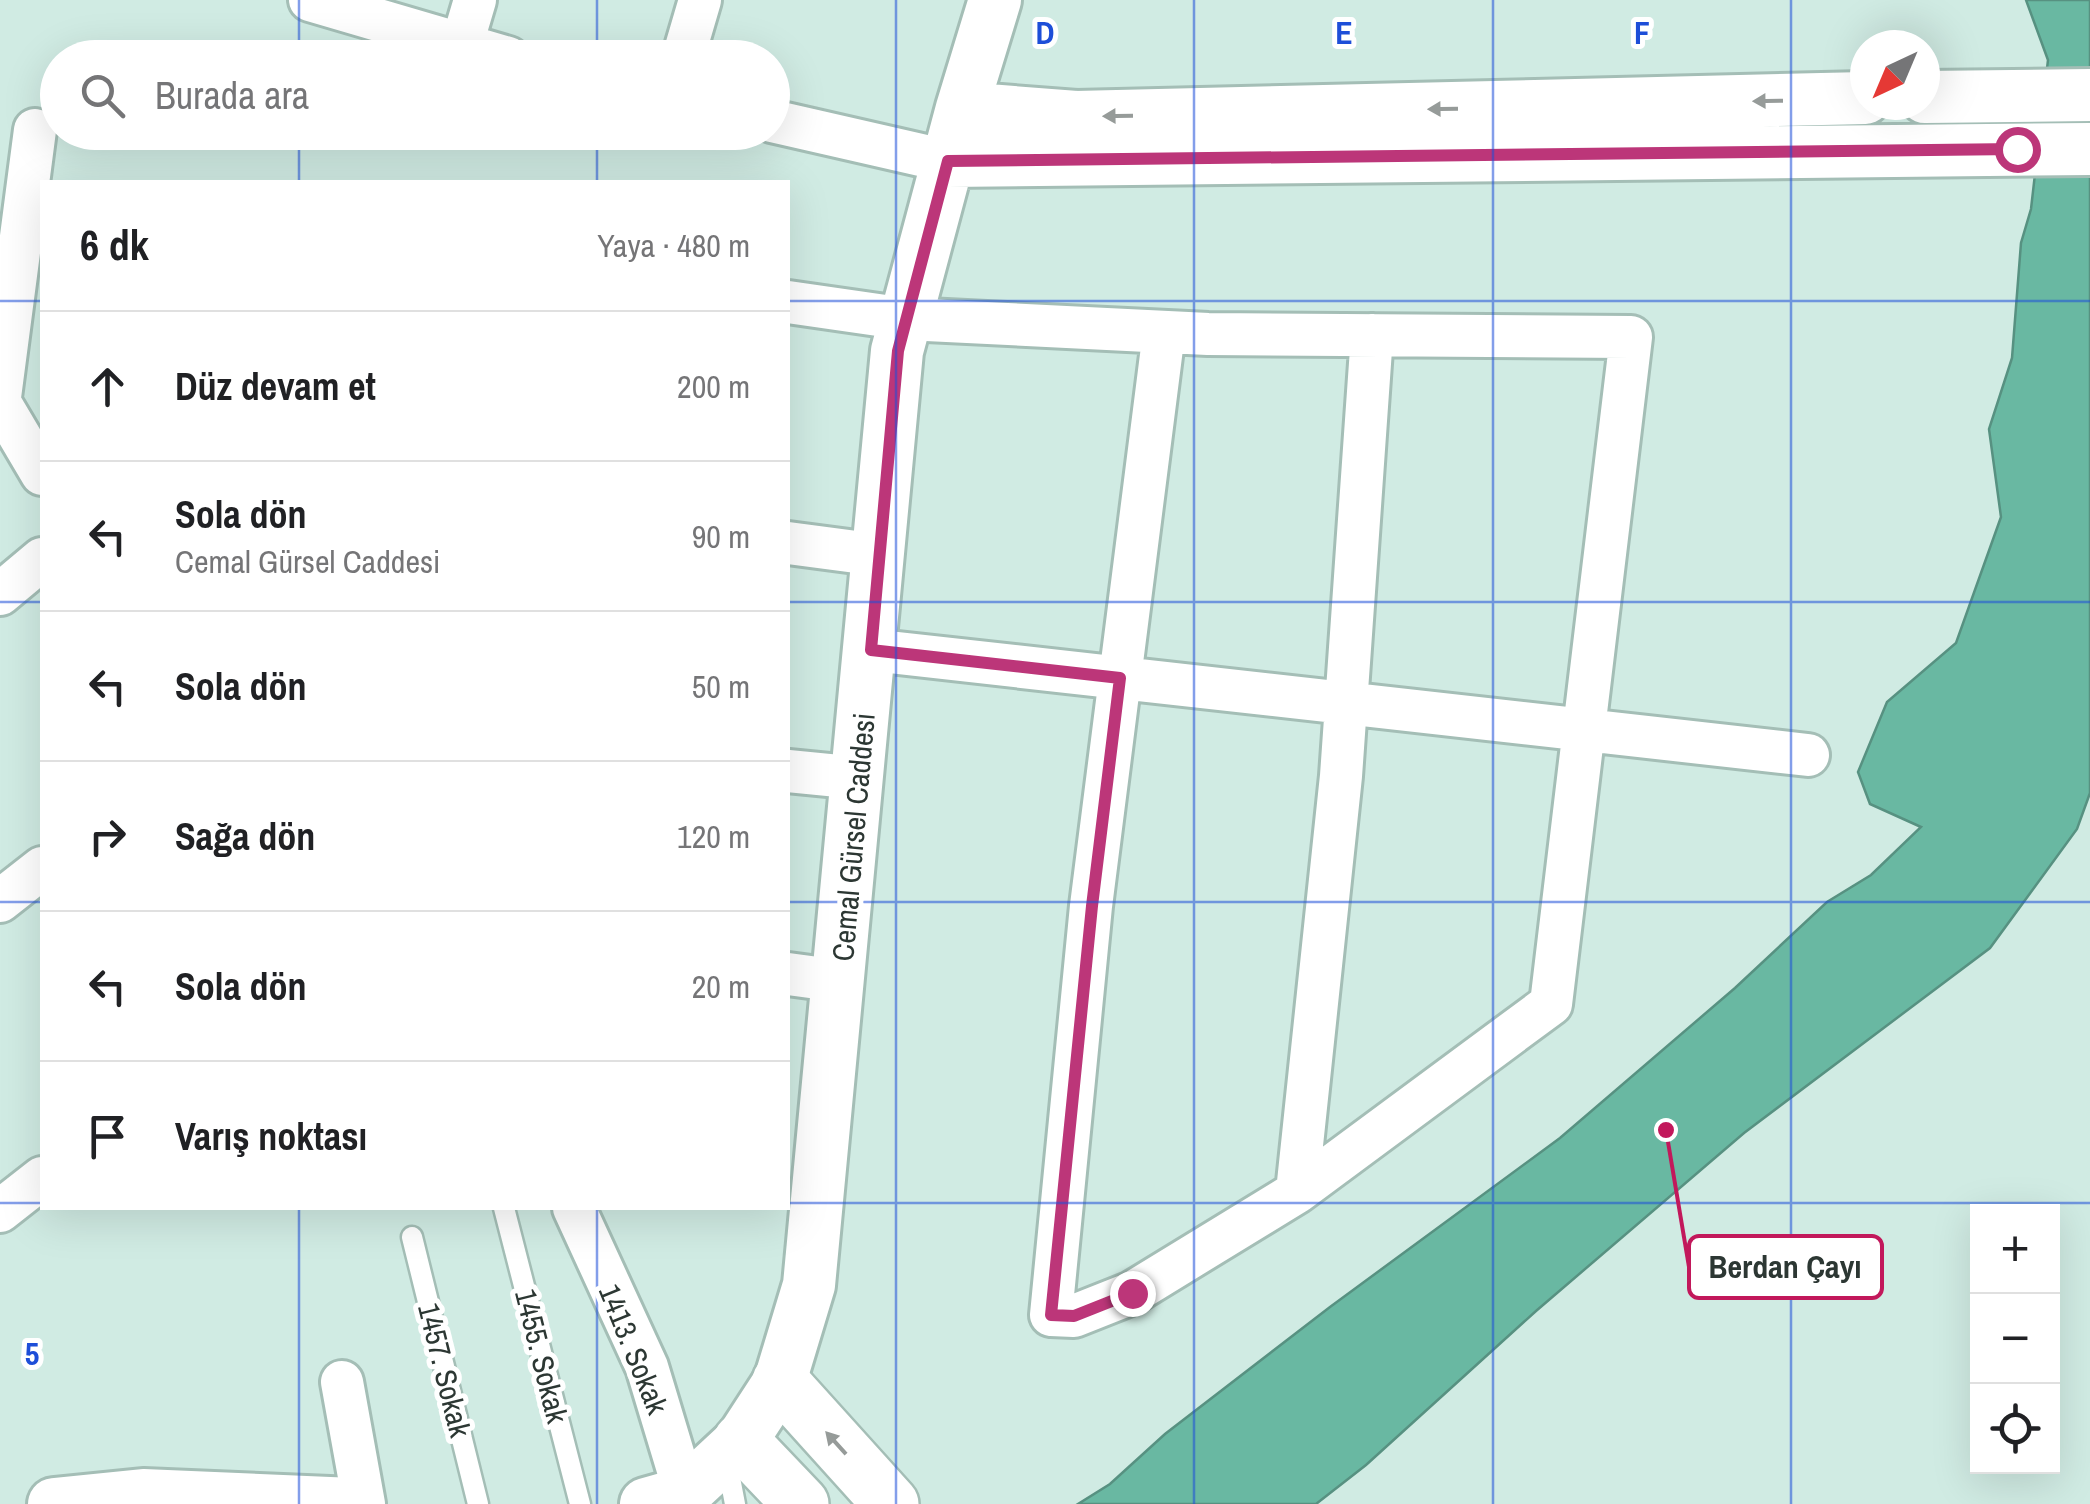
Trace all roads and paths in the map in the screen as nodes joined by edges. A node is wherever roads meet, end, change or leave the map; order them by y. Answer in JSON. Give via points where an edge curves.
{"nodes":[{"id":1,"x":310,"y":0,"type":"edge"},
{"id":2,"x":474,"y":0,"type":"edge"},
{"id":3,"x":700,"y":0,"type":"edge"},
{"id":4,"x":994,"y":0,"type":"edge"},
{"id":5,"x":448,"y":40,"type":"edge"},
{"id":6,"x":463,"y":40,"type":"edge"},
{"id":7,"x":688,"y":40,"type":"edge"},
{"id":8,"x":2090,"y":96,"type":"edge"},
{"id":9,"x":1940,"y":97,"type":"edge"},
{"id":10,"x":1850,"y":98,"type":"edge"},
{"id":11,"x":962,"y":108,"type":"junction"},
{"id":12,"x":790,"y":125,"type":"edge"},
{"id":13,"x":35,"y":130,"type":"dead end"},
{"id":14,"x":2090,"y":149,"type":"edge"},
{"id":15,"x":948,"y":161,"type":"junction"},
{"id":16,"x":790,"y":302,"type":"edge"},
{"id":17,"x":906,"y":320,"type":"junction"},
{"id":18,"x":1164,"y":332,"type":"junction"},
{"id":19,"x":1372,"y":335,"type":"junction"},
{"id":20,"x":0,"y":400,"type":"edge"},
{"id":21,"x":40,"y":470,"type":"edge"},
{"id":22,"x":790,"y":542,"type":"edge"},
{"id":23,"x":880,"y":555,"type":"junction"},
{"id":24,"x":40,"y":561,"type":"edge"},
{"id":25,"x":0,"y":594,"type":"edge"},
{"id":26,"x":871,"y":650,"type":"junction"},
{"id":27,"x":1120,"y":678,"type":"junction"},
{"id":28,"x":1346,"y":704,"type":"junction"},
{"id":29,"x":1584,"y":728,"type":"junction"},
{"id":30,"x":1808,"y":755,"type":"dead end"},
{"id":31,"x":790,"y":771,"type":"edge"},
{"id":32,"x":859,"y":778,"type":"junction"},
{"id":33,"x":40,"y":870,"type":"edge"},
{"id":34,"x":0,"y":902,"type":"edge"},
{"id":35,"x":790,"y":974,"type":"edge"},
{"id":36,"x":840,"y":981,"type":"junction"},
{"id":37,"x":40,"y":1180,"type":"edge"},
{"id":38,"x":1297,"y":1192,"type":"junction"},
{"id":39,"x":803,"y":1197,"type":"edge"},
{"id":40,"x":0,"y":1210,"type":"edge"},
{"id":41,"x":505,"y":1210,"type":"edge"},
{"id":42,"x":575,"y":1210,"type":"edge"},
{"id":43,"x":412,"y":1237,"type":"dead end"},
{"id":44,"x":780,"y":1381,"type":"junction"},
{"id":45,"x":342,"y":1382,"type":"dead end"},
{"id":46,"x":734,"y":1467,"type":"edge"},
{"id":47,"x":665,"y":1499,"type":"edge"},
{"id":48,"x":54,"y":1504,"type":"edge"},
{"id":49,"x":354,"y":1504,"type":"edge"},
{"id":50,"x":364,"y":1504,"type":"edge"},
{"id":51,"x":478,"y":1504,"type":"edge"},
{"id":52,"x":580,"y":1504,"type":"edge"},
{"id":53,"x":801,"y":1504,"type":"edge"},
{"id":54,"x":892,"y":1504,"type":"edge"}],
"edges":[{"from":1,"to":5,"type":"street"},
{"from":2,"to":6,"type":"street"},
{"from":3,"to":7,"type":"street"},
{"from":4,"to":11,"type":"street","name":"Cemal Gürsel Caddesi"},
{"from":8,"to":9,"type":"street"},
{"from":10,"to":11,"type":"street","one_way":true,"via":[[1076,118]]},
{"from":11,"to":15,"type":"street","name":"Cemal Gürsel Caddesi"},
{"from":12,"to":15,"type":"street"},
{"from":13,"to":20,"type":"street"},
{"from":14,"to":15,"type":"street"},
{"from":15,"to":17,"type":"street","name":"Cemal Gürsel Caddesi"},
{"from":16,"to":17,"type":"street"},
{"from":17,"to":18,"type":"street"},
{"from":17,"to":23,"type":"street","name":"Cemal Gürsel Caddesi"},
{"from":18,"to":19,"type":"street"},
{"from":18,"to":27,"type":"street"},
{"from":19,"to":28,"type":"street"},
{"from":19,"to":29,"type":"street","via":[[1631,337]]},
{"from":20,"to":21,"type":"street"},
{"from":22,"to":23,"type":"street"},
{"from":23,"to":26,"type":"street","name":"Cemal Gürsel Caddesi"},
{"from":24,"to":25,"type":"street"},
{"from":26,"to":27,"type":"street"},
{"from":26,"to":32,"type":"street","name":"Cemal Gürsel Caddesi"},
{"from":27,"to":28,"type":"street"},
{"from":27,"to":38,"type":"street","via":[[1051,1315],[1074,1316],[1132,1293]]},
{"from":28,"to":29,"type":"street"},
{"from":28,"to":38,"type":"street"},
{"from":29,"to":30,"type":"street"},
{"from":29,"to":38,"type":"street","via":[[1551,1004]]},
{"from":31,"to":32,"type":"street"},
{"from":32,"to":36,"type":"street","name":"Cemal Gürsel Caddesi"},
{"from":33,"to":34,"type":"street"},
{"from":35,"to":36,"type":"street"},
{"from":36,"to":39,"type":"street","name":"Cemal Gürsel Caddesi"},
{"from":37,"to":40,"type":"street"},
{"from":39,"to":44,"type":"street","name":"Cemal Gürsel Caddesi","via":[[809,1285]]},
{"from":41,"to":52,"type":"lane","name":"1455. Sokak"},
{"from":42,"to":47,"type":"street","name":"1413. Sokak","via":[[647,1367]]},
{"from":43,"to":51,"type":"lane","name":"1457. Sokak"},
{"from":44,"to":46,"type":"street","name":"Cemal Gürsel Caddesi"},
{"from":54,"to":44,"type":"main road","one_way":true},
{"from":45,"to":50,"type":"street"},
{"from":46,"to":47,"type":"street","name":"Cemal Gürsel Caddesi"},
{"from":46,"to":53,"type":"main road"},
{"from":48,"to":49,"type":"street","via":[[143,1495]]}]}
